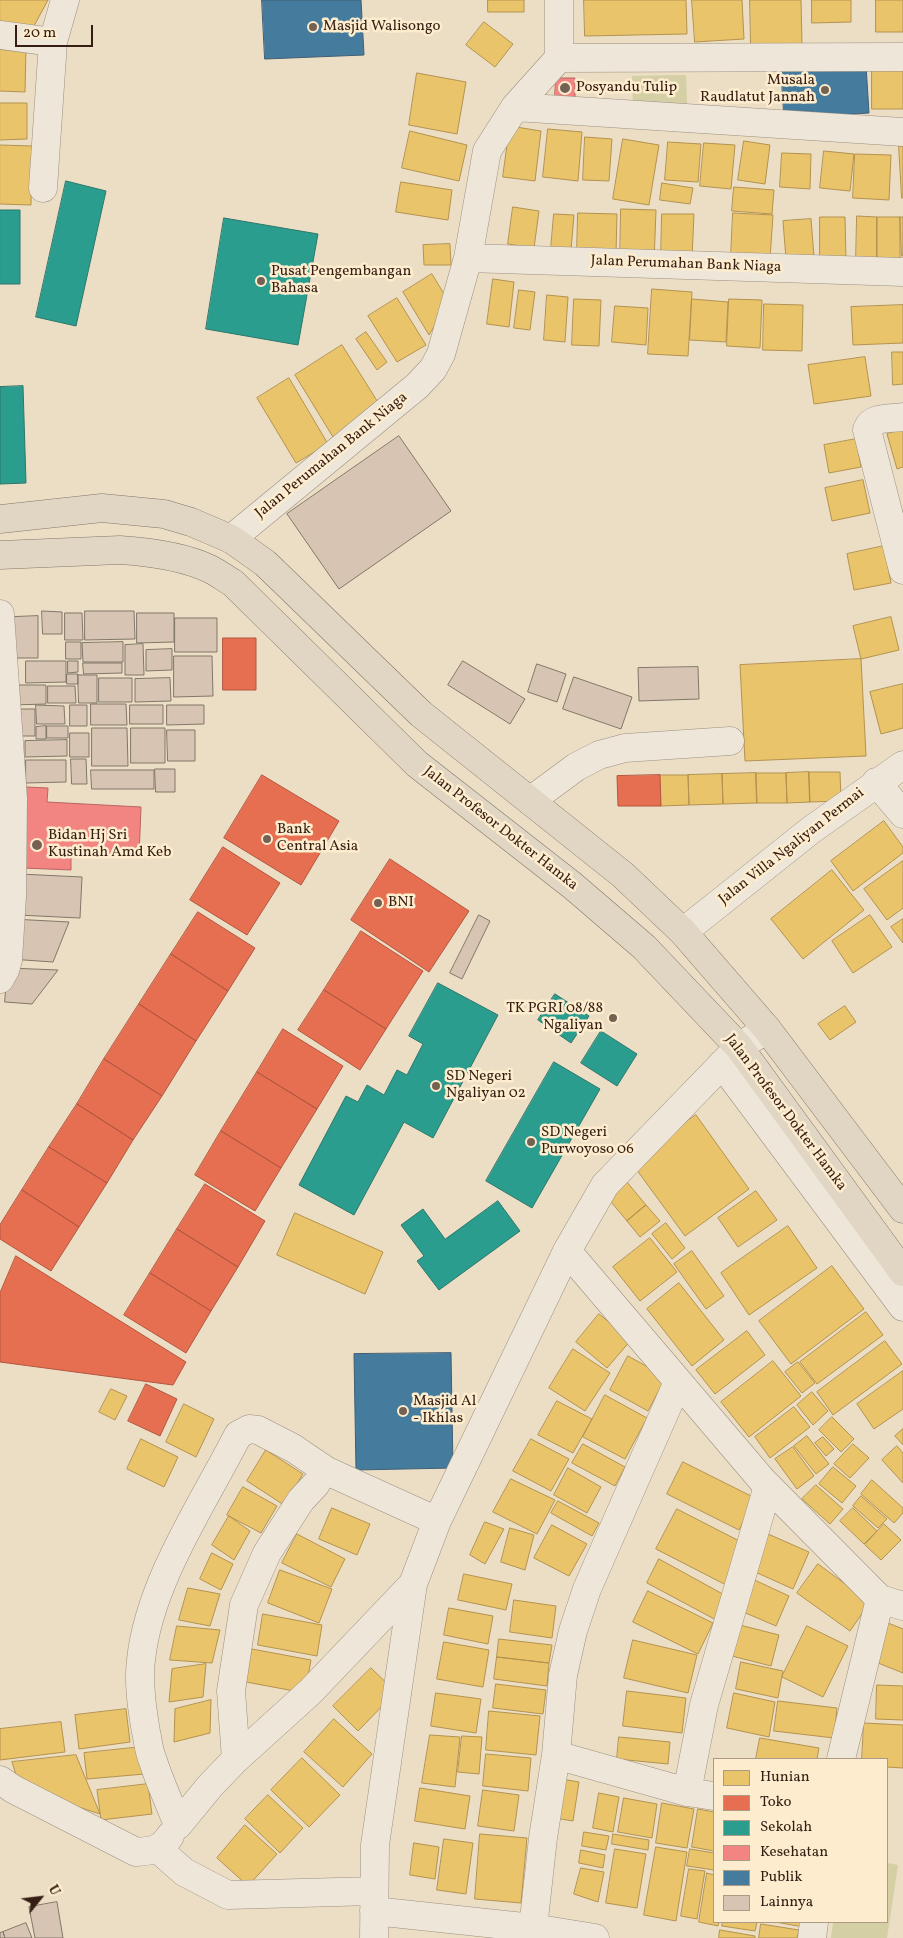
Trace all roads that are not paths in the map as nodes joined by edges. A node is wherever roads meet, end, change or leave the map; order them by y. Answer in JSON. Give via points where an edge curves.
{"nodes":[{"id":1,"x":66,"y":0,"type":"edge"},
{"id":2,"x":559,"y":0,"type":"edge"},
{"id":3,"x":0,"y":35,"type":"edge"},
{"id":4,"x":53,"y":42,"type":"junction"},
{"id":5,"x":559,"y":58,"type":"junction"},
{"id":6,"x":903,"y":58,"type":"edge"},
{"id":7,"x":515,"y":107,"type":"junction"},
{"id":8,"x":903,"y":132,"type":"edge"},
{"id":9,"x":43,"y":188,"type":"dead end"},
{"id":10,"x":468,"y":258,"type":"junction"},
{"id":11,"x":903,"y":272,"type":"edge"},
{"id":12,"x":903,"y":417,"type":"edge"},
{"id":13,"x":102,"y":508,"type":"junction"},
{"id":14,"x":130,"y":510,"type":"junction"},
{"id":15,"x":0,"y":518,"type":"edge"},
{"id":16,"x":231,"y":539,"type":"junction"},
{"id":17,"x":104,"y":551,"type":"junction"},
{"id":18,"x":136,"y":551,"type":"junction"},
{"id":19,"x":0,"y":554,"type":"edge"},
{"id":20,"x":903,"y":570,"type":"edge"},
{"id":21,"x":0,"y":614,"type":"edge"},
{"id":22,"x":730,"y":741,"type":"dead end"},
{"id":23,"x":903,"y":765,"type":"edge"},
{"id":24,"x":876,"y":782,"type":"junction"},
{"id":25,"x":530,"y":802,"type":"junction"},
{"id":26,"x":903,"y":814,"type":"edge"},
{"id":27,"x":594,"y":852,"type":"junction"},
{"id":28,"x":573,"y":886,"type":"junction"},
{"id":29,"x":683,"y":932,"type":"junction"},
{"id":30,"x":0,"y":979,"type":"edge"},
{"id":31,"x":766,"y":1029,"type":"junction"},
{"id":32,"x":730,"y":1056,"type":"junction"},
{"id":33,"x":903,"y":1209,"type":"edge"},
{"id":34,"x":567,"y":1251,"type":"junction"},
{"id":35,"x":903,"y":1272,"type":"edge"},
{"id":36,"x":903,"y":1307,"type":"edge"},
{"id":37,"x":678,"y":1382,"type":"junction"},
{"id":38,"x":316,"y":1484,"type":"dead end"},
{"id":39,"x":768,"y":1486,"type":"junction"},
{"id":40,"x":437,"y":1522,"type":"junction"},
{"id":41,"x":413,"y":1584,"type":"junction"},
{"id":42,"x":892,"y":1603,"type":"edge"},
{"id":43,"x":556,"y":1755,"type":"junction"},
{"id":44,"x":842,"y":1758,"type":"edge"},
{"id":45,"x":236,"y":1760,"type":"junction"},
{"id":46,"x":0,"y":1780,"type":"edge"},
{"id":47,"x":687,"y":1792,"type":"junction"},
{"id":48,"x":713,"y":1796,"type":"edge"},
{"id":49,"x":178,"y":1825,"type":"junction"},
{"id":50,"x":158,"y":1850,"type":"junction"},
{"id":51,"x":374,"y":1901,"type":"junction"},
{"id":52,"x":814,"y":1923,"type":"edge"},
{"id":53,"x":532,"y":1933,"type":"edge"},
{"id":54,"x":374,"y":1938,"type":"edge"},
{"id":55,"x":595,"y":1938,"type":"edge"},
{"id":56,"x":812,"y":1938,"type":"edge"}],
"edges":[{"from":1,"to":4,"type":"street"},
{"from":2,"to":5,"type":"street"},
{"from":3,"to":4,"type":"street"},
{"from":4,"to":9,"type":"street"},
{"from":5,"to":6,"type":"street"},
{"from":5,"to":7,"type":"street","name":"Jalan Perumahan Bank Niaga"},
{"from":7,"to":8,"type":"street"},
{"from":7,"to":10,"type":"street","name":"Jalan Perumahan Bank Niaga","via":[[488,151]]},
{"from":10,"to":11,"type":"street","name":"Jalan Perumahan Bank Niaga"},
{"from":10,"to":16,"type":"street","name":"Jalan Perumahan Bank Niaga","via":[[441,354],[433,369],[418,386]]},
{"from":12,"to":20,"type":"street","via":[[874,421],[867,430]]},
{"from":13,"to":14,"type":"main road"},
{"from":13,"to":15,"type":"main road"},
{"from":13,"to":17,"type":"main road"},
{"from":14,"to":16,"type":"main road","via":[[164,514]]},
{"from":14,"to":18,"type":"main road"},
{"from":16,"to":25,"type":"main road","via":[[265,563],[421,714]]},
{"from":17,"to":18,"type":"main road","name":"Jalan Profesor Dokter Hamka"},
{"from":17,"to":19,"type":"main road","name":"Jalan Profesor Dokter Hamka"},
{"from":18,"to":28,"type":"main road","name":"Jalan Profesor Dokter Hamka","via":[[181,558],[210,569],[233,583],[417,764]]},
{"from":21,"to":30,"type":"street","via":[[13,799],[8,960]]},
{"from":22,"to":25,"type":"street","via":[[625,748],[576,767]]},
{"from":23,"to":24,"type":"street","name":"Jalan Villa Ngaliyan Permai"},
{"from":24,"to":26,"type":"street"},
{"from":24,"to":29,"type":"street","name":"Jalan Villa Ngaliyan Permai"},
{"from":25,"to":27,"type":"main road"},
{"from":27,"to":28,"type":"main road"},
{"from":27,"to":29,"type":"main road"},
{"from":28,"to":32,"type":"main road","name":"Jalan Profesor Dokter Hamka","via":[[644,947]]},
{"from":29,"to":31,"type":"main road"},
{"from":31,"to":32,"type":"street"},
{"from":31,"to":33,"type":"main road"},
{"from":32,"to":34,"type":"street","via":[[605,1185]]},
{"from":32,"to":35,"type":"main road","name":"Jalan Profesor Dokter Hamka"},
{"from":32,"to":36,"type":"street"},
{"from":34,"to":37,"type":"street"},
{"from":34,"to":40,"type":"street"},
{"from":37,"to":39,"type":"street"},
{"from":37,"to":43,"type":"street","via":[[587,1589],[573,1631],[563,1675]]},
{"from":38,"to":45,"type":"street","via":[[301,1500],[267,1553],[244,1605],[231,1691]]},
{"from":39,"to":42,"type":"street"},
{"from":39,"to":47,"type":"street","via":[[704,1705]]},
{"from":40,"to":41,"type":"street"},
{"from":40,"to":49,"type":"street","via":[[327,1471],[294,1448],[258,1430],[249,1429],[238,1435],[155,1599],[141,1660],[144,1720],[152,1760]]},
{"from":41,"to":45,"type":"street","via":[[310,1692]]},
{"from":41,"to":51,"type":"street","via":[[375,1845]]},
{"from":42,"to":44,"type":"street"},
{"from":43,"to":47,"type":"street"},
{"from":43,"to":53,"type":"street"},
{"from":45,"to":49,"type":"street"},
{"from":46,"to":50,"type":"street","via":[[136,1852]]},
{"from":47,"to":48,"type":"street"},
{"from":49,"to":50,"type":"street"},
{"from":50,"to":51,"type":"street","via":[[184,1872],[228,1895]]},
{"from":51,"to":53,"type":"street"},
{"from":51,"to":54,"type":"street"},
{"from":52,"to":56,"type":"street"},
{"from":53,"to":55,"type":"street"}]}
